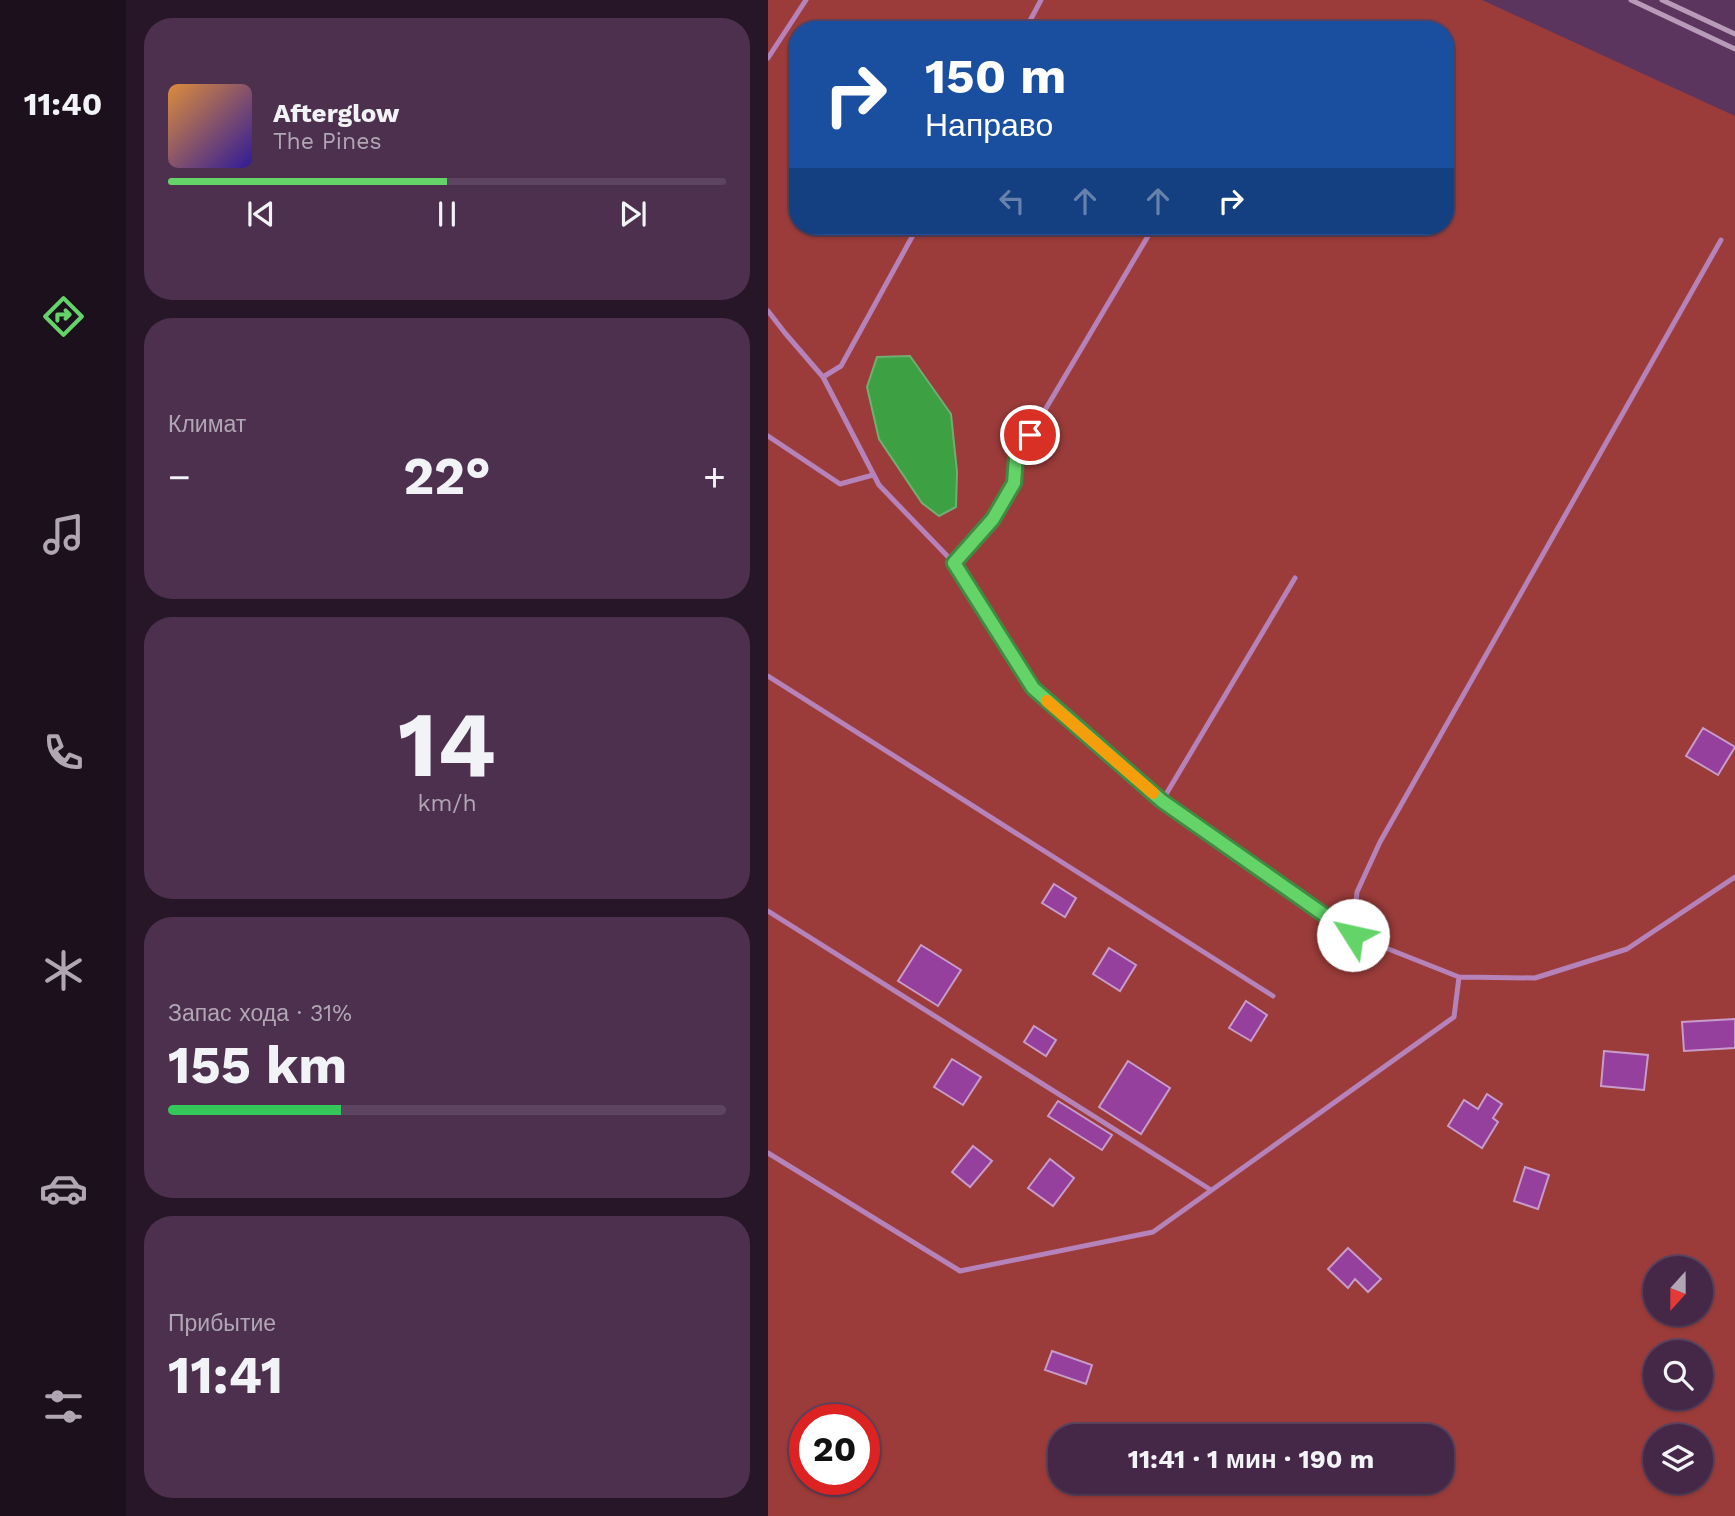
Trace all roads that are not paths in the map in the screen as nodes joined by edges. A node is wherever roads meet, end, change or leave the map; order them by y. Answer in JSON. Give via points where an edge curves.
{"nodes":[{"id":1,"x":806,"y":0,"type":"edge"},
{"id":2,"x":1041,"y":0,"type":"edge"},
{"id":3,"x":792,"y":21,"type":"edge"},
{"id":4,"x":1030,"y":21,"type":"edge"},
{"id":5,"x":789,"y":26,"type":"edge"},
{"id":6,"x":768,"y":58,"type":"edge"},
{"id":7,"x":913,"y":235,"type":"edge"},
{"id":8,"x":1149,"y":235,"type":"edge"},
{"id":9,"x":1721,"y":240,"type":"dead end"},
{"id":10,"x":768,"y":311,"type":"edge"},
{"id":11,"x":823,"y":377,"type":"junction"},
{"id":12,"x":768,"y":436,"type":"edge"},
{"id":13,"x":873,"y":475,"type":"junction"},
{"id":14,"x":954,"y":563,"type":"junction"},
{"id":15,"x":1295,"y":578,"type":"dead end"},
{"id":16,"x":768,"y":676,"type":"edge"},
{"id":17,"x":1162,"y":801,"type":"junction"},
{"id":18,"x":1735,"y":877,"type":"edge"},
{"id":19,"x":768,"y":911,"type":"edge"},
{"id":20,"x":1353,"y":935,"type":"junction"},
{"id":21,"x":1459,"y":977,"type":"junction"},
{"id":22,"x":1273,"y":996,"type":"dead end"},
{"id":23,"x":768,"y":1153,"type":"edge"},
{"id":24,"x":1211,"y":1190,"type":"junction"}],
"edges":[{"from":1,"to":3,"type":"lane"},
{"from":2,"to":4,"type":"lane"},
{"from":5,"to":6,"type":"lane"},
{"from":7,"to":11,"type":"lane","via":[[842,366]]},
{"from":8,"to":14,"type":"lane","via":[[1016,458],[1014,483],[993,519]]},
{"from":9,"to":20,"type":"lane","via":[[1380,842],[1357,892]]},
{"from":10,"to":11,"type":"lane"},
{"from":11,"to":13,"type":"lane"},
{"from":12,"to":13,"type":"lane","via":[[840,484]]},
{"from":13,"to":14,"type":"lane"},
{"from":14,"to":17,"type":"lane","via":[[1033,688]]},
{"from":15,"to":17,"type":"lane"},
{"from":16,"to":22,"type":"lane"},
{"from":17,"to":20,"type":"lane"},
{"from":18,"to":21,"type":"lane","via":[[1627,949],[1535,978]]},
{"from":19,"to":24,"type":"lane"},
{"from":20,"to":21,"type":"lane"},
{"from":21,"to":24,"type":"lane","via":[[1454,1017]]},
{"from":23,"to":24,"type":"lane","via":[[960,1271],[1153,1232]]}]}
